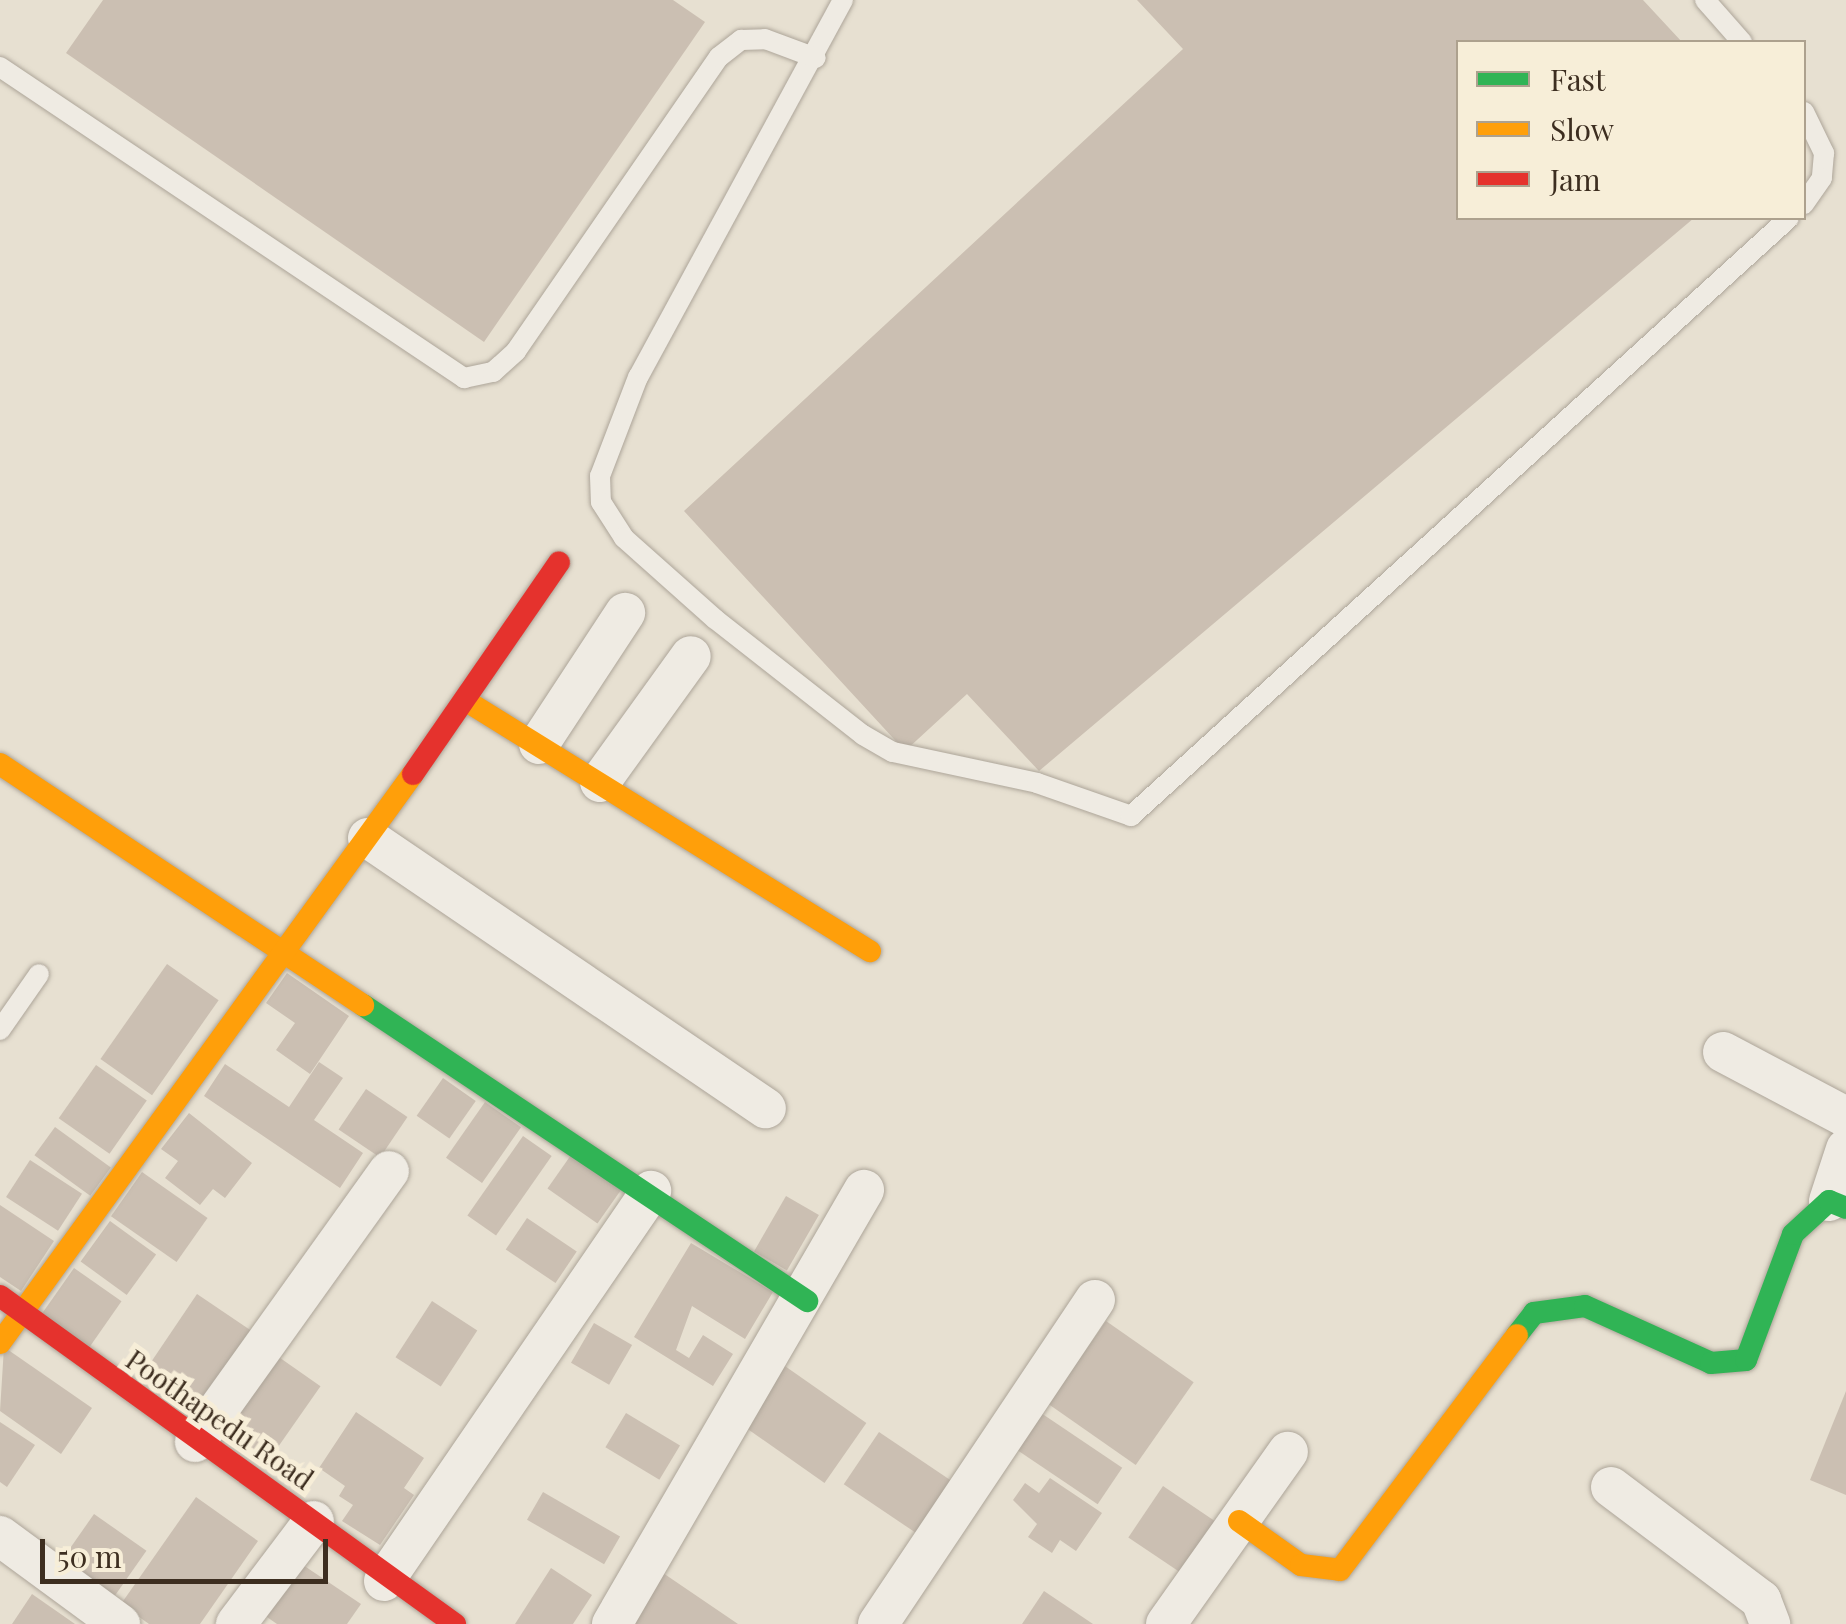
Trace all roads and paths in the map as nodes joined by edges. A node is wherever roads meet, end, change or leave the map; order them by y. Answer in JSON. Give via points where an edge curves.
{"nodes":[{"id":1,"x":843,"y":0,"type":"edge"},
{"id":2,"x":1704,"y":0,"type":"edge"},
{"id":3,"x":1740,"y":40,"type":"edge"},
{"id":4,"x":816,"y":58,"type":"junction"},
{"id":5,"x":0,"y":67,"type":"edge"},
{"id":6,"x":1806,"y":116,"type":"edge"},
{"id":7,"x":1806,"y":201,"type":"edge"},
{"id":8,"x":1787,"y":220,"type":"edge"},
{"id":9,"x":559,"y":562,"type":"dead end"},
{"id":10,"x":624,"y":612,"type":"dead end"},
{"id":11,"x":690,"y":656,"type":"dead end"},
{"id":12,"x":468,"y":702,"type":"junction"},
{"id":13,"x":539,"y":744,"type":"junction"},
{"id":14,"x":0,"y":764,"type":"edge"},
{"id":15,"x":600,"y":782,"type":"junction"},
{"id":16,"x":368,"y":838,"type":"junction"},
{"id":17,"x":870,"y":950,"type":"dead end"},
{"id":18,"x":288,"y":953,"type":"junction"},
{"id":19,"x":39,"y":974,"type":"dead end"},
{"id":20,"x":0,"y":1030,"type":"edge"},
{"id":21,"x":1723,"y":1052,"type":"dead end"},
{"id":22,"x":766,"y":1108,"type":"dead end"},
{"id":23,"x":1846,"y":1117,"type":"edge"},
{"id":24,"x":1846,"y":1149,"type":"edge"},
{"id":25,"x":389,"y":1171,"type":"dead end"},
{"id":26,"x":864,"y":1190,"type":"dead end"},
{"id":27,"x":651,"y":1191,"type":"junction"},
{"id":28,"x":1838,"y":1204,"type":"edge"},
{"id":29,"x":0,"y":1296,"type":"edge"},
{"id":30,"x":1095,"y":1300,"type":"dead end"},
{"id":31,"x":806,"y":1301,"type":"junction"},
{"id":32,"x":21,"y":1314,"type":"junction"},
{"id":33,"x":0,"y":1343,"type":"edge"},
{"id":34,"x":195,"y":1442,"type":"junction"},
{"id":35,"x":1288,"y":1452,"type":"dead end"},
{"id":36,"x":1611,"y":1487,"type":"dead end"},
{"id":37,"x":1239,"y":1521,"type":"junction"},
{"id":38,"x":314,"y":1522,"type":"junction"},
{"id":39,"x":0,"y":1536,"type":"edge"},
{"id":40,"x":384,"y":1581,"type":"junction"},
{"id":41,"x":120,"y":1624,"type":"edge"},
{"id":42,"x":236,"y":1624,"type":"edge"},
{"id":43,"x":456,"y":1624,"type":"edge"},
{"id":44,"x":612,"y":1624,"type":"edge"},
{"id":45,"x":878,"y":1624,"type":"edge"},
{"id":46,"x":1166,"y":1624,"type":"edge"},
{"id":47,"x":1770,"y":1624,"type":"edge"}],
"edges":[{"from":1,"to":4,"type":"lane"},
{"from":2,"to":3,"type":"lane"},
{"from":4,"to":5,"type":"lane","via":[[765,38],[740,40],[719,56],[516,351],[493,372],[464,378]]},
{"from":4,"to":8,"type":"lane","via":[[638,377],[600,476],[605,512],[714,620],[863,736],[892,752],[1037,784],[1131,816]]},
{"from":6,"to":7,"type":"lane","via":[[1824,153],[1822,178]]},
{"from":9,"to":12,"type":"street"},
{"from":10,"to":13,"type":"street"},
{"from":11,"to":15,"type":"street"},
{"from":12,"to":13,"type":"street"},
{"from":12,"to":16,"type":"street"},
{"from":13,"to":15,"type":"street"},
{"from":14,"to":18,"type":"street"},
{"from":15,"to":17,"type":"street"},
{"from":16,"to":18,"type":"street"},
{"from":16,"to":22,"type":"street"},
{"from":18,"to":27,"type":"street"},
{"from":18,"to":32,"type":"street"},
{"from":19,"to":20,"type":"lane"},
{"from":21,"to":23,"type":"street"},
{"from":24,"to":28,"type":"street"},
{"from":25,"to":34,"type":"street"},
{"from":26,"to":31,"type":"street"},
{"from":27,"to":31,"type":"street"},
{"from":27,"to":40,"type":"street"},
{"from":28,"to":37,"type":"street","via":[[1793,1234],[1746,1360],[1711,1362],[1629,1320],[1558,1304],[1534,1313],[1485,1369],[1409,1488],[1340,1570],[1301,1565]]},
{"from":29,"to":32,"type":"street","name":"Poothapedu Road"},
{"from":30,"to":45,"type":"street"},
{"from":31,"to":44,"type":"street"},
{"from":32,"to":33,"type":"street"},
{"from":32,"to":34,"type":"street","name":"Poothapedu Road"},
{"from":34,"to":38,"type":"street","name":"Poothapedu Road"},
{"from":35,"to":37,"type":"street"},
{"from":36,"to":47,"type":"street","via":[[1761,1600]]},
{"from":37,"to":46,"type":"street"},
{"from":38,"to":40,"type":"street","name":"Poothapedu Road"},
{"from":38,"to":42,"type":"street"},
{"from":39,"to":41,"type":"street"},
{"from":40,"to":43,"type":"street","name":"Poothapedu Road"}]}
